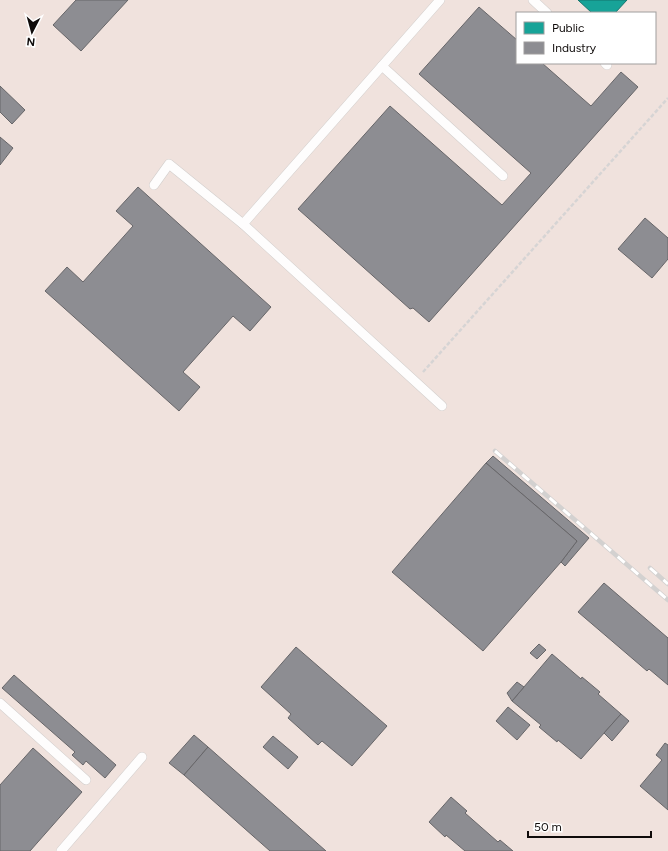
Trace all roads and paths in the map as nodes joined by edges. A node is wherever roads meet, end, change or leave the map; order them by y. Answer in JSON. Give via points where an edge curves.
{"nodes":[{"id":1,"x":440,"y":0,"type":"edge"},
{"id":2,"x":533,"y":0,"type":"edge"},
{"id":3,"x":547,"y":12,"type":"edge"},
{"id":4,"x":382,"y":66,"type":"junction"},
{"id":5,"x":668,"y":98,"type":"edge"},
{"id":6,"x":503,"y":176,"type":"dead end"},
{"id":7,"x":154,"y":185,"type":"dead end"},
{"id":8,"x":243,"y":224,"type":"junction"},
{"id":9,"x":415,"y":381,"type":"junction"},
{"id":10,"x":442,"y":406,"type":"dead end"},
{"id":11,"x":0,"y":703,"type":"edge"},
{"id":12,"x":142,"y":757,"type":"dead end"},
{"id":13,"x":86,"y":780,"type":"dead end"},
{"id":14,"x":61,"y":851,"type":"edge"}],
"edges":[{"from":1,"to":4,"type":"lane"},
{"from":2,"to":3,"type":"lane"},
{"from":4,"to":6,"type":"lane"},
{"from":4,"to":8,"type":"lane"},
{"from":5,"to":9,"type":"path"},
{"from":7,"to":8,"type":"lane","via":[[169,164]]},
{"from":8,"to":9,"type":"lane"},
{"from":9,"to":10,"type":"lane"},
{"from":11,"to":13,"type":"lane"},
{"from":12,"to":14,"type":"lane"}]}
